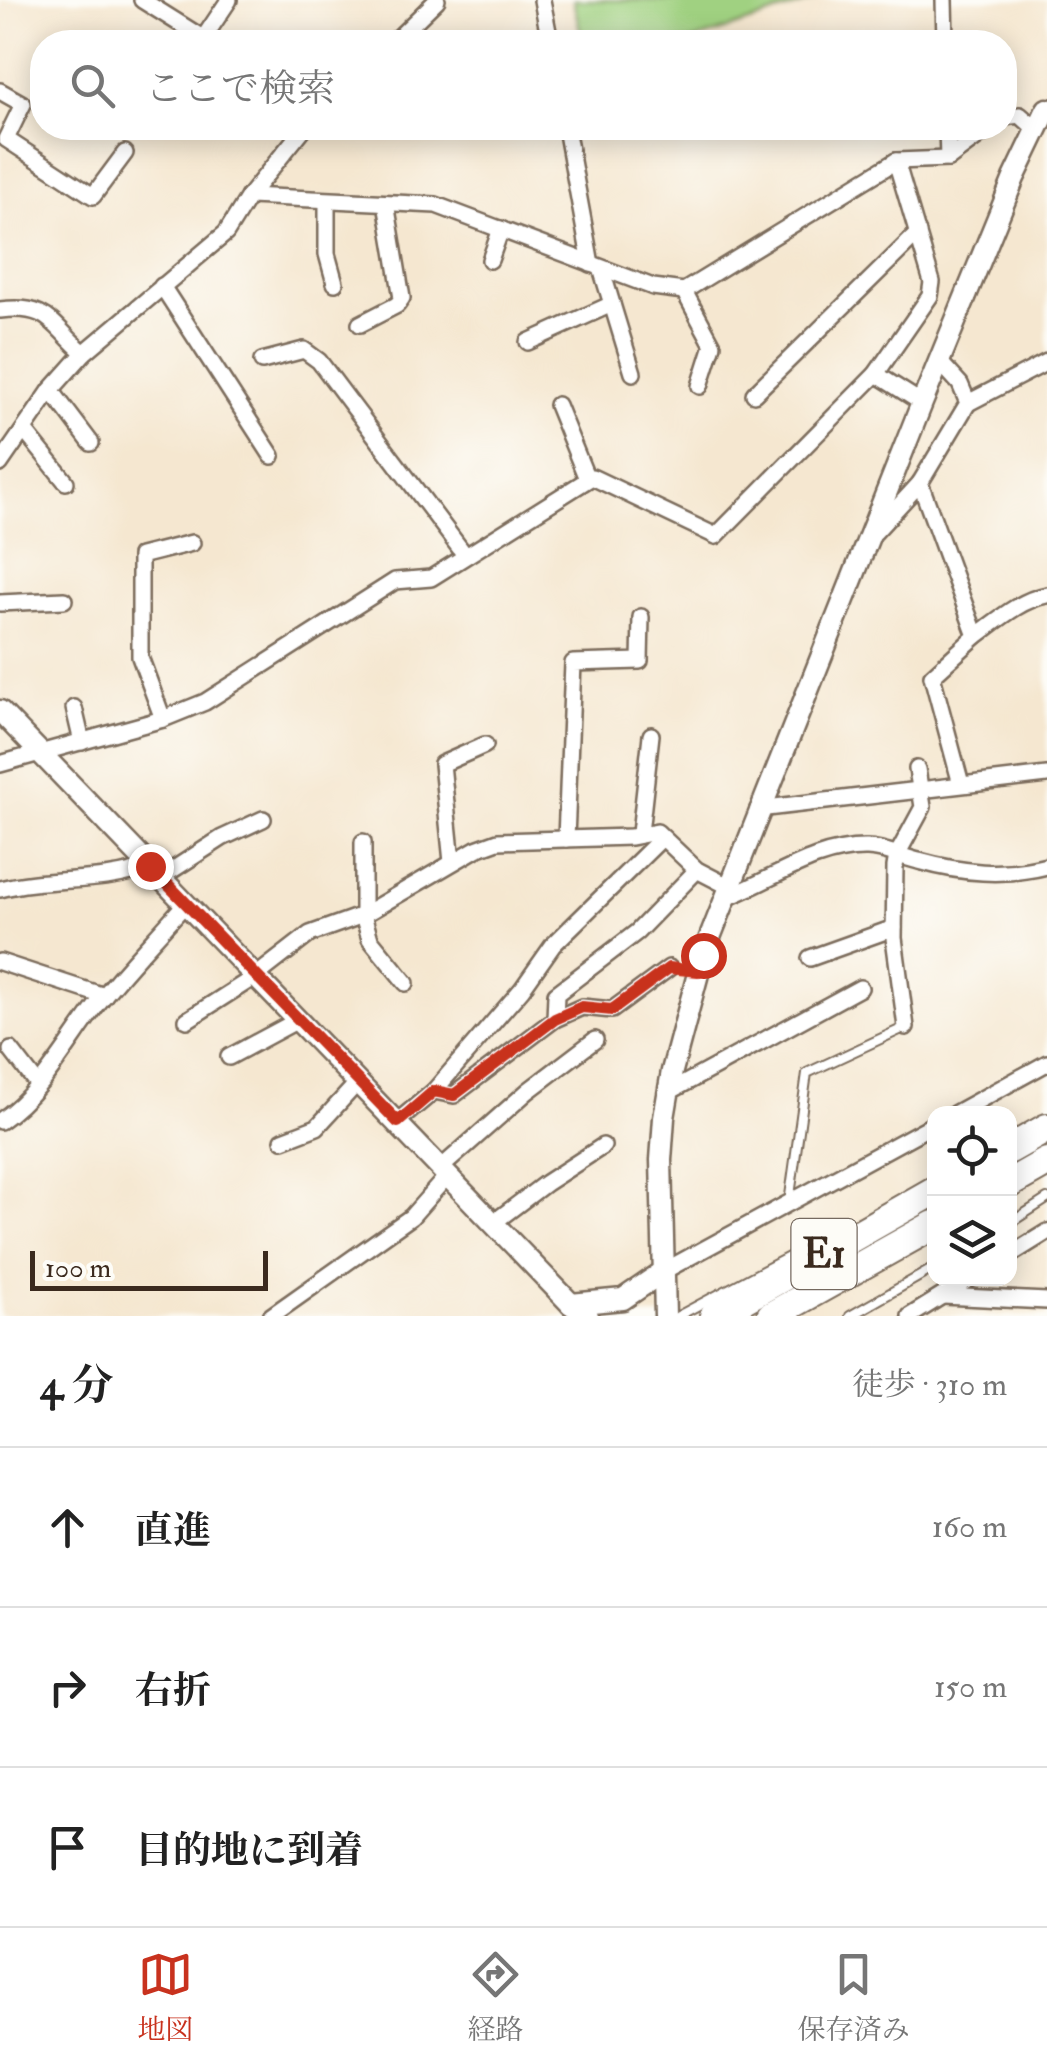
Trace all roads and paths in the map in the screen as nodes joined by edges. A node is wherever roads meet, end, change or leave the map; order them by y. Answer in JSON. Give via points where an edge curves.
{"nodes":[{"id":1,"x":142,"y":0,"type":"edge"},
{"id":2,"x":229,"y":0,"type":"edge"},
{"id":3,"x":437,"y":0,"type":"edge"},
{"id":4,"x":542,"y":0,"type":"edge"},
{"id":5,"x":944,"y":0,"type":"edge"},
{"id":6,"x":189,"y":30,"type":"edge"},
{"id":7,"x":212,"y":30,"type":"edge"},
{"id":8,"x":406,"y":30,"type":"edge"},
{"id":9,"x":548,"y":30,"type":"edge"},
{"id":10,"x":945,"y":30,"type":"edge"},
{"id":11,"x":0,"y":90,"type":"edge"},
{"id":12,"x":1047,"y":109,"type":"edge"},
{"id":13,"x":1017,"y":114,"type":"edge"},
{"id":14,"x":1036,"y":129,"type":"junction"},
{"id":15,"x":294,"y":140,"type":"edge"},
{"id":16,"x":569,"y":140,"type":"edge"},
{"id":17,"x":947,"y":140,"type":"edge"},
{"id":18,"x":974,"y":140,"type":"edge"},
{"id":19,"x":125,"y":153,"type":"dead end"},
{"id":20,"x":896,"y":160,"type":"junction"},
{"id":21,"x":948,"y":160,"type":"junction"},
{"id":22,"x":250,"y":196,"type":"junction"},
{"id":23,"x":327,"y":202,"type":"junction"},
{"id":24,"x":386,"y":204,"type":"junction"},
{"id":25,"x":501,"y":230,"type":"junction"},
{"id":26,"x":918,"y":233,"type":"junction"},
{"id":27,"x":490,"y":260,"type":"dead end"},
{"id":28,"x":596,"y":266,"type":"junction"},
{"id":29,"x":335,"y":283,"type":"dead end"},
{"id":30,"x":162,"y":286,"type":"junction"},
{"id":31,"x":684,"y":291,"type":"junction"},
{"id":32,"x":612,"y":304,"type":"junction"},
{"id":33,"x":0,"y":310,"type":"edge"},
{"id":34,"x":360,"y":324,"type":"dead end"},
{"id":35,"x":528,"y":342,"type":"dead end"},
{"id":36,"x":84,"y":354,"type":"junction"},
{"id":37,"x":262,"y":361,"type":"dead end"},
{"id":38,"x":939,"y":361,"type":"junction"},
{"id":39,"x":1047,"y":362,"type":"edge"},
{"id":40,"x":633,"y":373,"type":"dead end"},
{"id":41,"x":876,"y":374,"type":"junction"},
{"id":42,"x":700,"y":386,"type":"dead end"},
{"id":43,"x":51,"y":390,"type":"junction"},
{"id":44,"x":754,"y":394,"type":"dead end"},
{"id":45,"x":922,"y":402,"type":"junction"},
{"id":46,"x":968,"y":403,"type":"junction"},
{"id":47,"x":557,"y":405,"type":"dead end"},
{"id":48,"x":24,"y":430,"type":"junction"},
{"id":49,"x":92,"y":443,"type":"dead end"},
{"id":50,"x":272,"y":456,"type":"dead end"},
{"id":51,"x":0,"y":464,"type":"edge"},
{"id":52,"x":586,"y":479,"type":"junction"},
{"id":53,"x":66,"y":482,"type":"dead end"},
{"id":54,"x":920,"y":483,"type":"junction"},
{"id":55,"x":192,"y":543,"type":"dead end"},
{"id":56,"x":865,"y":543,"type":"junction"},
{"id":57,"x":465,"y":555,"type":"junction"},
{"id":58,"x":1047,"y":596,"type":"edge"},
{"id":59,"x":64,"y":600,"type":"dead end"},
{"id":60,"x":0,"y":603,"type":"edge"},
{"id":61,"x":641,"y":617,"type":"dead end"},
{"id":62,"x":976,"y":636,"type":"junction"},
{"id":63,"x":74,"y":708,"type":"dead end"},
{"id":64,"x":0,"y":710,"type":"edge"},
{"id":65,"x":163,"y":719,"type":"junction"},
{"id":66,"x":651,"y":735,"type":"dead end"},
{"id":67,"x":82,"y":742,"type":"junction"},
{"id":68,"x":485,"y":745,"type":"dead end"},
{"id":69,"x":42,"y":751,"type":"junction"},
{"id":70,"x":0,"y":764,"type":"edge"},
{"id":71,"x":917,"y":769,"type":"dead end"},
{"id":72,"x":1047,"y":775,"type":"edge"},
{"id":73,"x":961,"y":784,"type":"junction"},
{"id":74,"x":920,"y":789,"type":"junction"},
{"id":75,"x":758,"y":809,"type":"junction"},
{"id":76,"x":263,"y":819,"type":"dead end"},
{"id":77,"x":640,"y":833,"type":"junction"},
{"id":78,"x":566,"y":838,"type":"junction"},
{"id":79,"x":662,"y":838,"type":"junction"},
{"id":80,"x":363,"y":842,"type":"dead end"},
{"id":81,"x":896,"y":856,"type":"junction"},
{"id":82,"x":452,"y":862,"type":"junction"},
{"id":83,"x":1047,"y":866,"type":"edge"},
{"id":84,"x":698,"y":870,"type":"junction"},
{"id":85,"x":155,"y":872,"type":"junction"},
{"id":86,"x":0,"y":890,"type":"edge"},
{"id":87,"x":725,"y":893,"type":"junction"},
{"id":88,"x":185,"y":904,"type":"junction"},
{"id":89,"x":363,"y":914,"type":"junction"},
{"id":90,"x":894,"y":928,"type":"junction"},
{"id":91,"x":810,"y":958,"type":"dead end"},
{"id":92,"x":0,"y":962,"type":"edge"},
{"id":93,"x":683,"y":970,"type":"junction"},
{"id":94,"x":256,"y":976,"type":"junction"},
{"id":95,"x":406,"y":983,"type":"dead end"},
{"id":96,"x":860,"y":988,"type":"dead end"},
{"id":97,"x":104,"y":996,"type":"junction"},
{"id":98,"x":555,"y":1019,"type":"junction"},
{"id":99,"x":187,"y":1020,"type":"dead end"},
{"id":100,"x":298,"y":1020,"type":"junction"},
{"id":101,"x":906,"y":1026,"type":"joint"},
{"id":102,"x":595,"y":1040,"type":"dead end"},
{"id":103,"x":11,"y":1050,"type":"dead end"},
{"id":104,"x":229,"y":1057,"type":"dead end"},
{"id":105,"x":1047,"y":1063,"type":"edge"},
{"id":106,"x":358,"y":1082,"type":"junction"},
{"id":107,"x":38,"y":1085,"type":"junction"},
{"id":108,"x":434,"y":1091,"type":"junction"},
{"id":109,"x":668,"y":1092,"type":"junction"},
{"id":110,"x":969,"y":1106,"type":"edge"},
{"id":111,"x":0,"y":1121,"type":"edge"},
{"id":112,"x":398,"y":1122,"type":"junction"},
{"id":113,"x":1047,"y":1126,"type":"edge"},
{"id":114,"x":927,"y":1128,"type":"edge"},
{"id":115,"x":283,"y":1140,"type":"dead end"},
{"id":116,"x":1017,"y":1142,"type":"edge"},
{"id":117,"x":603,"y":1146,"type":"dead end"},
{"id":118,"x":1047,"y":1162,"type":"edge"},
{"id":119,"x":445,"y":1171,"type":"junction"},
{"id":120,"x":1017,"y":1179,"type":"edge"},
{"id":121,"x":927,"y":1185,"type":"edge"},
{"id":122,"x":927,"y":1196,"type":"edge"},
{"id":123,"x":1047,"y":1199,"type":"edge"},
{"id":124,"x":789,"y":1203,"type":"junction"},
{"id":125,"x":882,"y":1208,"type":"dead end"},
{"id":126,"x":1017,"y":1218,"type":"edge"},
{"id":127,"x":494,"y":1222,"type":"junction"},
{"id":128,"x":927,"y":1229,"type":"edge"},
{"id":129,"x":1047,"y":1232,"type":"edge"},
{"id":130,"x":828,"y":1236,"type":"dead end"},
{"id":131,"x":1017,"y":1251,"type":"edge"},
{"id":132,"x":664,"y":1271,"type":"junction"},
{"id":133,"x":927,"y":1272,"type":"edge"},
{"id":134,"x":958,"y":1286,"type":"edge"},
{"id":135,"x":942,"y":1296,"type":"junction"},
{"id":136,"x":1047,"y":1301,"type":"edge"},
{"id":137,"x":709,"y":1308,"type":"edge"},
{"id":138,"x":577,"y":1311,"type":"edge"},
{"id":139,"x":272,"y":1316,"type":"edge"},
{"id":140,"x":665,"y":1316,"type":"edge"},
{"id":141,"x":678,"y":1316,"type":"edge"},
{"id":142,"x":771,"y":1316,"type":"edge"},
{"id":143,"x":850,"y":1316,"type":"edge"},
{"id":144,"x":910,"y":1316,"type":"edge"}],
"edges":[{"from":1,"to":6,"type":"street"},
{"from":2,"to":7,"type":"street"},
{"from":3,"to":8,"type":"street"},
{"from":4,"to":9,"type":"street"},
{"from":5,"to":10,"type":"street"},
{"from":11,"to":19,"type":"street","via":[[23,104],[6,139],[92,196]]},
{"from":12,"to":14,"type":"street"},
{"from":13,"to":14,"type":"street"},
{"from":14,"to":38,"type":"street"},
{"from":15,"to":22,"type":"street"},
{"from":16,"to":28,"type":"street"},
{"from":17,"to":21,"type":"street"},
{"from":18,"to":21,"type":"street"},
{"from":20,"to":21,"type":"street"},
{"from":20,"to":26,"type":"street"},
{"from":20,"to":31,"type":"street"},
{"from":22,"to":23,"type":"street"},
{"from":22,"to":30,"type":"street","via":[[226,232]]},
{"from":23,"to":24,"type":"street"},
{"from":23,"to":29,"type":"street","via":[[327,254]]},
{"from":24,"to":25,"type":"street","via":[[436,206]]},
{"from":24,"to":34,"type":"street","via":[[402,298]]},
{"from":25,"to":27,"type":"street"},
{"from":25,"to":28,"type":"street"},
{"from":26,"to":41,"type":"street","via":[[930,296]]},
{"from":26,"to":44,"type":"street"},
{"from":28,"to":31,"type":"street"},
{"from":28,"to":32,"type":"street"},
{"from":30,"to":36,"type":"street"},
{"from":30,"to":50,"type":"street"},
{"from":31,"to":42,"type":"street","via":[[713,345]]},
{"from":32,"to":35,"type":"street"},
{"from":32,"to":40,"type":"street"},
{"from":33,"to":36,"type":"street","via":[[48,316]]},
{"from":36,"to":43,"type":"street"},
{"from":37,"to":57,"type":"street","via":[[304,350],[319,361]]},
{"from":38,"to":45,"type":"street"},
{"from":38,"to":46,"type":"street"},
{"from":39,"to":46,"type":"street"},
{"from":41,"to":45,"type":"street"},
{"from":41,"to":52,"type":"street","via":[[716,536]]},
{"from":43,"to":48,"type":"street"},
{"from":43,"to":49,"type":"street"},
{"from":45,"to":56,"type":"street"},
{"from":46,"to":54,"type":"street"},
{"from":47,"to":52,"type":"street"},
{"from":48,"to":51,"type":"street"},
{"from":48,"to":53,"type":"street"},
{"from":52,"to":57,"type":"street"},
{"from":54,"to":56,"type":"street"},
{"from":54,"to":62,"type":"street"},
{"from":55,"to":65,"type":"street","via":[[140,556],[140,657]]},
{"from":56,"to":75,"type":"street"},
{"from":57,"to":65,"type":"street","via":[[431,578],[395,580],[204,702]]},
{"from":58,"to":62,"type":"street","via":[[1008,612]]},
{"from":59,"to":60,"type":"street"},
{"from":61,"to":78,"type":"street","via":[[640,661],[573,663]]},
{"from":62,"to":73,"type":"street","via":[[932,676]]},
{"from":63,"to":67,"type":"street"},
{"from":64,"to":69,"type":"street"},
{"from":65,"to":67,"type":"street"},
{"from":66,"to":77,"type":"street"},
{"from":67,"to":69,"type":"street"},
{"from":68,"to":82,"type":"street","via":[[442,764]]},
{"from":69,"to":70,"type":"street"},
{"from":69,"to":85,"type":"street"},
{"from":71,"to":74,"type":"street"},
{"from":72,"to":73,"type":"street"},
{"from":73,"to":74,"type":"street"},
{"from":74,"to":75,"type":"street"},
{"from":74,"to":81,"type":"street","via":[[922,807]]},
{"from":75,"to":87,"type":"street"},
{"from":76,"to":85,"type":"street"},
{"from":77,"to":78,"type":"street"},
{"from":77,"to":79,"type":"street"},
{"from":78,"to":82,"type":"street","via":[[498,841]]},
{"from":79,"to":84,"type":"street"},
{"from":79,"to":108,"type":"street","via":[[553,945]]},
{"from":80,"to":89,"type":"street"},
{"from":81,"to":83,"type":"street","via":[[957,872],[1016,874]]},
{"from":81,"to":87,"type":"street","via":[[850,848]]},
{"from":81,"to":90,"type":"street"},
{"from":82,"to":89,"type":"street"},
{"from":84,"to":87,"type":"street"},
{"from":84,"to":98,"type":"street","via":[[636,932],[556,994]]},
{"from":85,"to":86,"type":"street"},
{"from":85,"to":88,"type":"street"},
{"from":87,"to":93,"type":"street"},
{"from":88,"to":94,"type":"street"},
{"from":88,"to":97,"type":"street"},
{"from":89,"to":94,"type":"street","via":[[310,934]]},
{"from":89,"to":95,"type":"street","via":[[370,939]]},
{"from":90,"to":91,"type":"street"},
{"from":90,"to":101,"type":"street"},
{"from":92,"to":97,"type":"street"},
{"from":93,"to":98,"type":"street","via":[[612,1010],[582,1007]]},
{"from":93,"to":109,"type":"street"},
{"from":94,"to":99,"type":"street"},
{"from":94,"to":100,"type":"street"},
{"from":96,"to":109,"type":"street"},
{"from":97,"to":107,"type":"street"},
{"from":98,"to":108,"type":"street","via":[[454,1095]]},
{"from":100,"to":104,"type":"street"},
{"from":100,"to":106,"type":"street"},
{"from":101,"to":124,"type":"lane","via":[[806,1073]]},
{"from":102,"to":119,"type":"street","via":[[528,1091]]},
{"from":103,"to":107,"type":"street"},
{"from":105,"to":110,"type":"street"},
{"from":106,"to":112,"type":"street"},
{"from":106,"to":115,"type":"street","via":[[318,1127]]},
{"from":107,"to":111,"type":"street"},
{"from":108,"to":112,"type":"street"},
{"from":109,"to":132,"type":"street"},
{"from":112,"to":119,"type":"street"},
{"from":113,"to":116,"type":"highway"},
{"from":114,"to":124,"type":"street"},
{"from":117,"to":127,"type":"street"},
{"from":118,"to":120,"type":"highway"},
{"from":119,"to":127,"type":"street"},
{"from":119,"to":139,"type":"street","via":[[411,1216]]},
{"from":121,"to":125,"type":"lane"},
{"from":122,"to":137,"type":"highway","number":"E1"},
{"from":123,"to":126,"type":"lane"},
{"from":124,"to":132,"type":"street"},
{"from":127,"to":138,"type":"street"},
{"from":128,"to":142,"type":"highway","number":"E1"},
{"from":129,"to":131,"type":"street"},
{"from":130,"to":137,"type":"lane"},
{"from":132,"to":138,"type":"street","via":[[622,1299]]},
{"from":132,"to":140,"type":"street"},
{"from":133,"to":143,"type":"lane"},
{"from":134,"to":135,"type":"street"},
{"from":135,"to":136,"type":"street"},
{"from":135,"to":144,"type":"street"},
{"from":137,"to":141,"type":"lane"}]}
